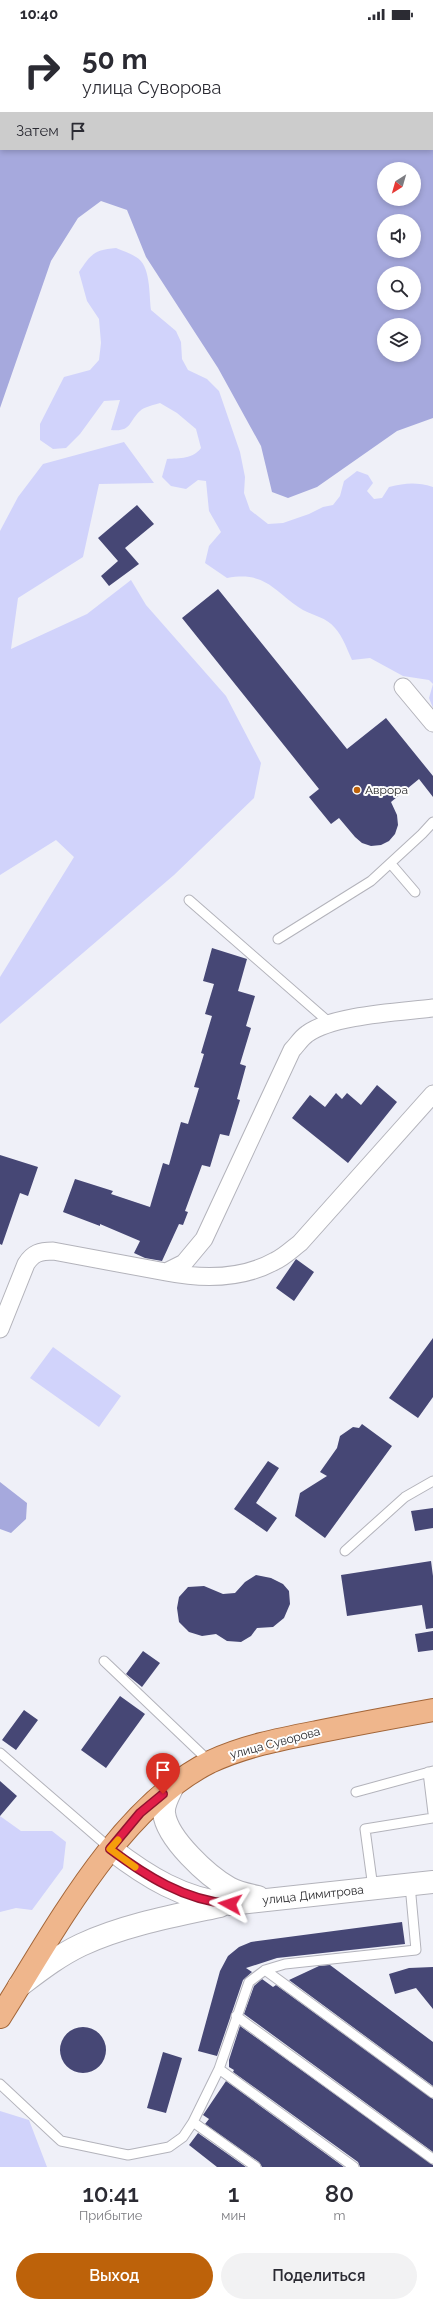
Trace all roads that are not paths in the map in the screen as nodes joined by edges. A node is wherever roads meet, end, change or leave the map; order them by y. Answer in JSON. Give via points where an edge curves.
{"nodes":[{"id":1,"x":403,"y":687,"type":"dead end"},
{"id":2,"x":433,"y":724,"type":"edge"},
{"id":3,"x":433,"y":822,"type":"edge"},
{"id":4,"x":391,"y":864,"type":"junction"},
{"id":5,"x":415,"y":892,"type":"dead end"},
{"id":6,"x":190,"y":900,"type":"dead end"},
{"id":7,"x":278,"y":940,"type":"dead end"},
{"id":8,"x":433,"y":1008,"type":"edge"},
{"id":9,"x":331,"y":1024,"type":"junction"},
{"id":10,"x":433,"y":1094,"type":"edge"},
{"id":11,"x":166,"y":1272,"type":"junction"},
{"id":12,"x":0,"y":1329,"type":"edge"},
{"id":13,"x":433,"y":1481,"type":"edge"},
{"id":14,"x":345,"y":1551,"type":"dead end"},
{"id":15,"x":104,"y":1661,"type":"dead end"},
{"id":16,"x":433,"y":1710,"type":"edge"},
{"id":17,"x":0,"y":1753,"type":"edge"},
{"id":18,"x":210,"y":1762,"type":"junction"},
{"id":19,"x":431,"y":1772,"type":"edge"},
{"id":20,"x":174,"y":1784,"type":"junction"},
{"id":21,"x":356,"y":1792,"type":"dead end"},
{"id":22,"x":433,"y":1813,"type":"edge"},
{"id":23,"x":433,"y":1818,"type":"edge"},
{"id":24,"x":110,"y":1849,"type":"junction"},
{"id":25,"x":433,"y":1882,"type":"edge"},
{"id":26,"x":410,"y":1884,"type":"junction"},
{"id":27,"x":373,"y":1888,"type":"junction"},
{"id":28,"x":269,"y":1900,"type":"junction"},
{"id":29,"x":230,"y":1904,"type":"junction"},
{"id":30,"x":265,"y":1970,"type":"junction"},
{"id":31,"x":19,"y":1986,"type":"junction"},
{"id":32,"x":236,"y":2016,"type":"junction"},
{"id":33,"x":0,"y":2017,"type":"edge"},
{"id":34,"x":219,"y":2069,"type":"junction"},
{"id":35,"x":0,"y":2084,"type":"edge"},
{"id":36,"x":433,"y":2094,"type":"edge"},
{"id":37,"x":193,"y":2122,"type":"junction"},
{"id":38,"x":433,"y":2159,"type":"edge"},
{"id":39,"x":256,"y":2167,"type":"edge"},
{"id":40,"x":354,"y":2167,"type":"edge"}],
"edges":[{"from":1,"to":2,"type":"street"},
{"from":3,"to":4,"type":"lane"},
{"from":4,"to":5,"type":"lane"},
{"from":4,"to":7,"type":"lane","via":[[372,881]]},
{"from":6,"to":9,"type":"lane"},
{"from":8,"to":9,"type":"street","via":[[358,1017]]},
{"from":9,"to":11,"type":"street","via":[[307,1034],[292,1050],[204,1239],[184,1263]]},
{"from":10,"to":11,"type":"street","via":[[300,1243],[275,1261],[246,1273],[218,1277],[191,1277]]},
{"from":11,"to":12,"type":"street","via":[[41,1251],[31,1256],[26,1264]]},
{"from":13,"to":14,"type":"lane","via":[[405,1497]]},
{"from":15,"to":18,"type":"lane"},
{"from":16,"to":18,"type":"main road","name":"улица Суворова","via":[[264,1743]]},
{"from":17,"to":24,"type":"lane"},
{"from":18,"to":20,"type":"main road","name":"улица Суворова"},
{"from":19,"to":21,"type":"lane"},
{"from":19,"to":22,"type":"lane"},
{"from":20,"to":24,"type":"main road","name":"улица Суворова","via":[[140,1813]]},
{"from":20,"to":28,"type":"main road","via":[[166,1799],[164,1813],[170,1830],[184,1848],[204,1869],[229,1889]]},
{"from":23,"to":27,"type":"lane","via":[[365,1829]]},
{"from":24,"to":29,"type":"main road","name":"улица Димитрова","via":[[160,1883],[207,1902]]},
{"from":24,"to":31,"type":"main road","name":"улица Суворова","via":[[77,1895]]},
{"from":25,"to":26,"type":"main road","name":"улица Димитрова"},
{"from":26,"to":27,"type":"main road","name":"улица Димитрова"},
{"from":26,"to":30,"type":"lane","via":[[416,1950],[285,1964]]},
{"from":27,"to":28,"type":"main road","name":"улица Димитрова"},
{"from":28,"to":29,"type":"main road","name":"улица Димитрова"},
{"from":29,"to":31,"type":"main road","via":[[152,1921],[92,1941],[53,1961]]},
{"from":30,"to":32,"type":"lane","via":[[249,1982]]},
{"from":30,"to":36,"type":"lane"},
{"from":31,"to":33,"type":"main road","name":"улица Суворова"},
{"from":32,"to":34,"type":"lane"},
{"from":32,"to":38,"type":"lane"},
{"from":34,"to":37,"type":"lane"},
{"from":34,"to":40,"type":"lane"},
{"from":35,"to":37,"type":"lane","via":[[61,2141],[128,2155],[169,2147],[183,2137]]},
{"from":37,"to":39,"type":"lane"}]}
